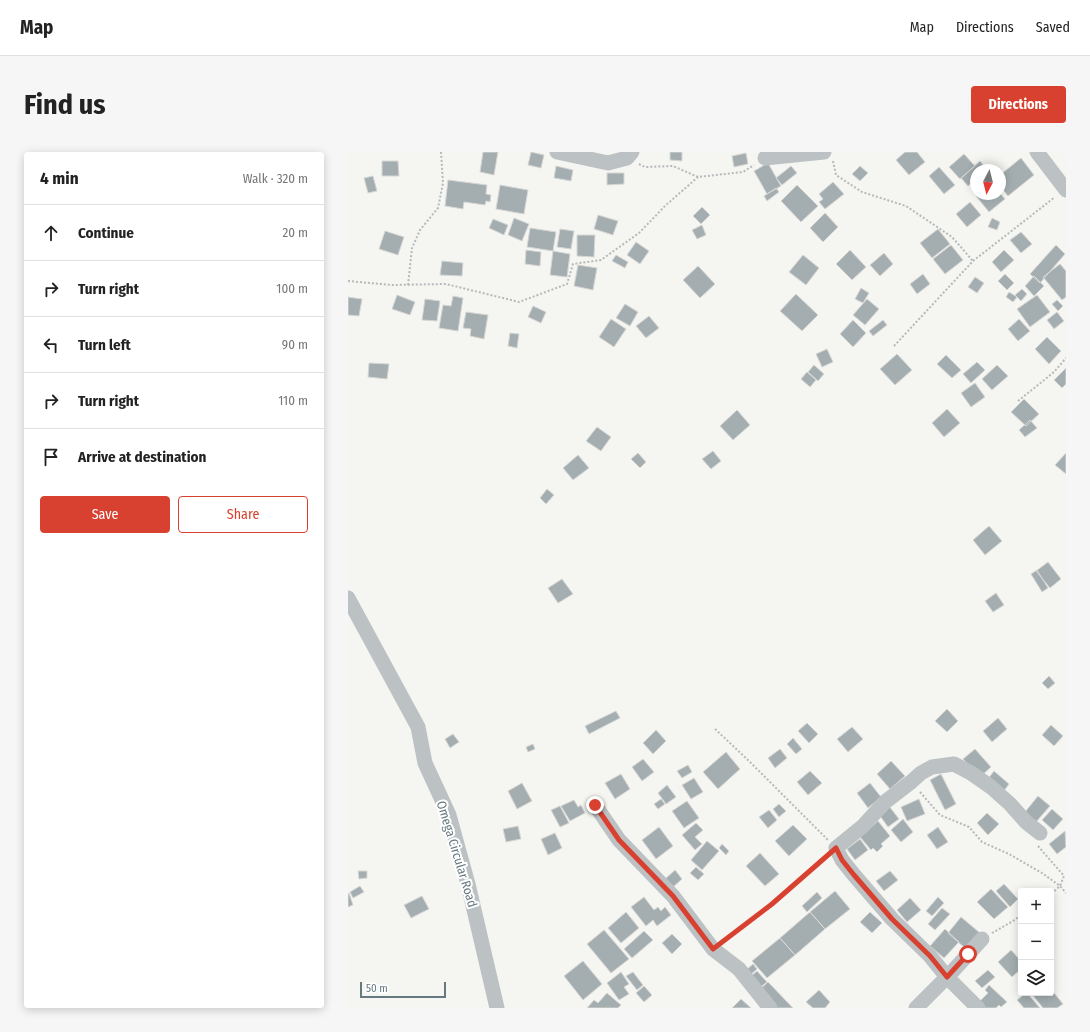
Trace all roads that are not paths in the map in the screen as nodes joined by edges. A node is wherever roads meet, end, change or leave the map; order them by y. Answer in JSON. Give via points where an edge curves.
{"nodes":[{"id":1,"x":557,"y":152,"type":"edge"},
{"id":2,"x":1037,"y":152,"type":"edge"},
{"id":3,"x":630,"y":155,"type":"edge"},
{"id":4,"x":828,"y":156,"type":"edge"},
{"id":5,"x":765,"y":158,"type":"road end"},
{"id":6,"x":1066,"y":188,"type":"edge"},
{"id":7,"x":348,"y":598,"type":"edge"},
{"id":8,"x":595,"y":805,"type":"dead end"},
{"id":9,"x":1040,"y":833,"type":"road end"},
{"id":10,"x":982,"y":939,"type":"road end"},
{"id":11,"x":947,"y":977,"type":"junction"},
{"id":12,"x":497,"y":1008,"type":"edge"},
{"id":13,"x":770,"y":1008,"type":"edge"},
{"id":14,"x":916,"y":1008,"type":"edge"},
{"id":15,"x":978,"y":1008,"type":"edge"}],
"edges":[{"from":1,"to":3,"type":"street","via":[[608,163]]},
{"from":2,"to":6,"type":"street"},
{"from":4,"to":5,"type":"street"},
{"from":7,"to":12,"type":"street","name":"Omega Circular Road","via":[[418,727],[425,763],[449,815]]},
{"from":8,"to":13,"type":"street","via":[[619,840],[673,896],[713,949],[739,970]]},
{"from":9,"to":11,"type":"street","via":[[991,787],[954,764],[932,767],[921,773],[885,802],[863,826],[836,848],[854,875]]},
{"from":10,"to":11,"type":"street"},
{"from":11,"to":14,"type":"street"},
{"from":11,"to":15,"type":"street"}]}
